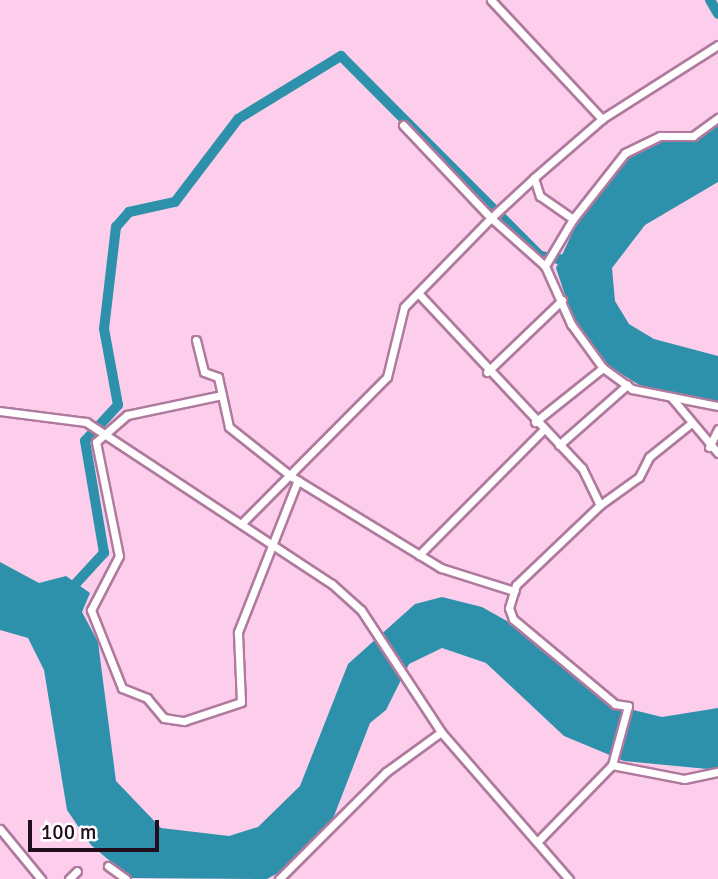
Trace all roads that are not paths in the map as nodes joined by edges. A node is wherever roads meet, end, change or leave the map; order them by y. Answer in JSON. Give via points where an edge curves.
{"nodes":[{"id":1,"x":491,"y":0,"type":"edge"},
{"id":2,"x":718,"y":44,"type":"edge"},
{"id":3,"x":718,"y":118,"type":"edge"},
{"id":4,"x":602,"y":119,"type":"junction"},
{"id":5,"x":402,"y":125,"type":"dead end"},
{"id":6,"x":534,"y":178,"type":"junction"},
{"id":7,"x":491,"y":218,"type":"junction"},
{"id":8,"x":573,"y":219,"type":"junction"},
{"id":9,"x":545,"y":266,"type":"junction"},
{"id":10,"x":418,"y":293,"type":"junction"},
{"id":11,"x":562,"y":300,"type":"junction"},
{"id":12,"x":196,"y":340,"type":"dead end"},
{"id":13,"x":603,"y":368,"type":"junction"},
{"id":14,"x":487,"y":373,"type":"junction"},
{"id":15,"x":627,"y":385,"type":"junction"},
{"id":16,"x":222,"y":395,"type":"junction"},
{"id":17,"x":671,"y":397,"type":"junction"},
{"id":18,"x":718,"y":406,"type":"edge"},
{"id":19,"x":0,"y":411,"type":"edge"},
{"id":20,"x":535,"y":422,"type":"junction"},
{"id":21,"x":690,"y":425,"type":"junction"},
{"id":22,"x":718,"y":429,"type":"edge"},
{"id":23,"x":543,"y":430,"type":"junction"},
{"id":24,"x":102,"y":433,"type":"junction"},
{"id":25,"x":559,"y":445,"type":"junction"},
{"id":26,"x":709,"y":447,"type":"junction"},
{"id":27,"x":718,"y":453,"type":"edge"},
{"id":28,"x":295,"y":479,"type":"junction"},
{"id":29,"x":600,"y":505,"type":"junction"},
{"id":30,"x":241,"y":524,"type":"junction"},
{"id":31,"x":273,"y":546,"type":"junction"},
{"id":32,"x":419,"y":555,"type":"junction"},
{"id":33,"x":514,"y":591,"type":"junction"},
{"id":34,"x":441,"y":732,"type":"junction"},
{"id":35,"x":613,"y":762,"type":"junction"},
{"id":36,"x":718,"y":772,"type":"edge"},
{"id":37,"x":0,"y":829,"type":"edge"},
{"id":38,"x":537,"y":842,"type":"junction"},
{"id":39,"x":108,"y":866,"type":"dead end"},
{"id":40,"x":77,"y":871,"type":"dead end"},
{"id":41,"x":41,"y":879,"type":"edge"},
{"id":42,"x":69,"y":879,"type":"edge"},
{"id":43,"x":126,"y":879,"type":"edge"},
{"id":44,"x":279,"y":879,"type":"edge"},
{"id":45,"x":569,"y":879,"type":"edge"}],
"edges":[{"from":1,"to":4,"type":"street"},
{"from":2,"to":4,"type":"street"},
{"from":3,"to":8,"type":"street","via":[[693,136],[660,136],[625,153]]},
{"from":4,"to":6,"type":"street"},
{"from":5,"to":7,"type":"street"},
{"from":6,"to":7,"type":"street"},
{"from":6,"to":8,"type":"street","via":[[540,197]]},
{"from":7,"to":9,"type":"street"},
{"from":7,"to":10,"type":"street"},
{"from":8,"to":9,"type":"street"},
{"from":9,"to":11,"type":"street"},
{"from":10,"to":14,"type":"street"},
{"from":10,"to":28,"type":"street","via":[[404,307],[387,377]]},
{"from":11,"to":13,"type":"street","via":[[571,324]]},
{"from":11,"to":14,"type":"street"},
{"from":12,"to":16,"type":"street","via":[[204,372],[218,377]]},
{"from":13,"to":15,"type":"street"},
{"from":13,"to":20,"type":"street"},
{"from":14,"to":20,"type":"street"},
{"from":15,"to":17,"type":"street"},
{"from":15,"to":25,"type":"street"},
{"from":16,"to":24,"type":"street","via":[[127,415]]},
{"from":16,"to":28,"type":"street","via":[[229,427]]},
{"from":17,"to":18,"type":"street"},
{"from":17,"to":21,"type":"street"},
{"from":19,"to":24,"type":"street","via":[[86,422]]},
{"from":20,"to":23,"type":"street"},
{"from":21,"to":26,"type":"street"},
{"from":21,"to":29,"type":"street","via":[[649,457],[639,477]]},
{"from":22,"to":26,"type":"street"},
{"from":23,"to":25,"type":"street"},
{"from":23,"to":32,"type":"street"},
{"from":24,"to":30,"type":"street"},
{"from":24,"to":31,"type":"street","via":[[96,442],[119,556],[91,610],[115,656],[122,688],[147,698],[164,718],[184,721],[241,702],[237,632]]},
{"from":25,"to":29,"type":"street","via":[[582,468]]},
{"from":26,"to":27,"type":"street"},
{"from":28,"to":30,"type":"street"},
{"from":28,"to":31,"type":"street"},
{"from":28,"to":32,"type":"street"},
{"from":29,"to":33,"type":"street"},
{"from":30,"to":31,"type":"street"},
{"from":31,"to":34,"type":"street","via":[[332,584],[379,635]]},
{"from":32,"to":33,"type":"street","via":[[441,568]]},
{"from":33,"to":35,"type":"street","via":[[513,619],[627,710]]},
{"from":34,"to":38,"type":"street"},
{"from":34,"to":44,"type":"street","via":[[386,772],[347,808],[328,836]]},
{"from":35,"to":36,"type":"street","via":[[684,779]]},
{"from":35,"to":38,"type":"street"},
{"from":37,"to":41,"type":"street"},
{"from":38,"to":45,"type":"street"},
{"from":39,"to":43,"type":"street"},
{"from":40,"to":42,"type":"street"}]}
